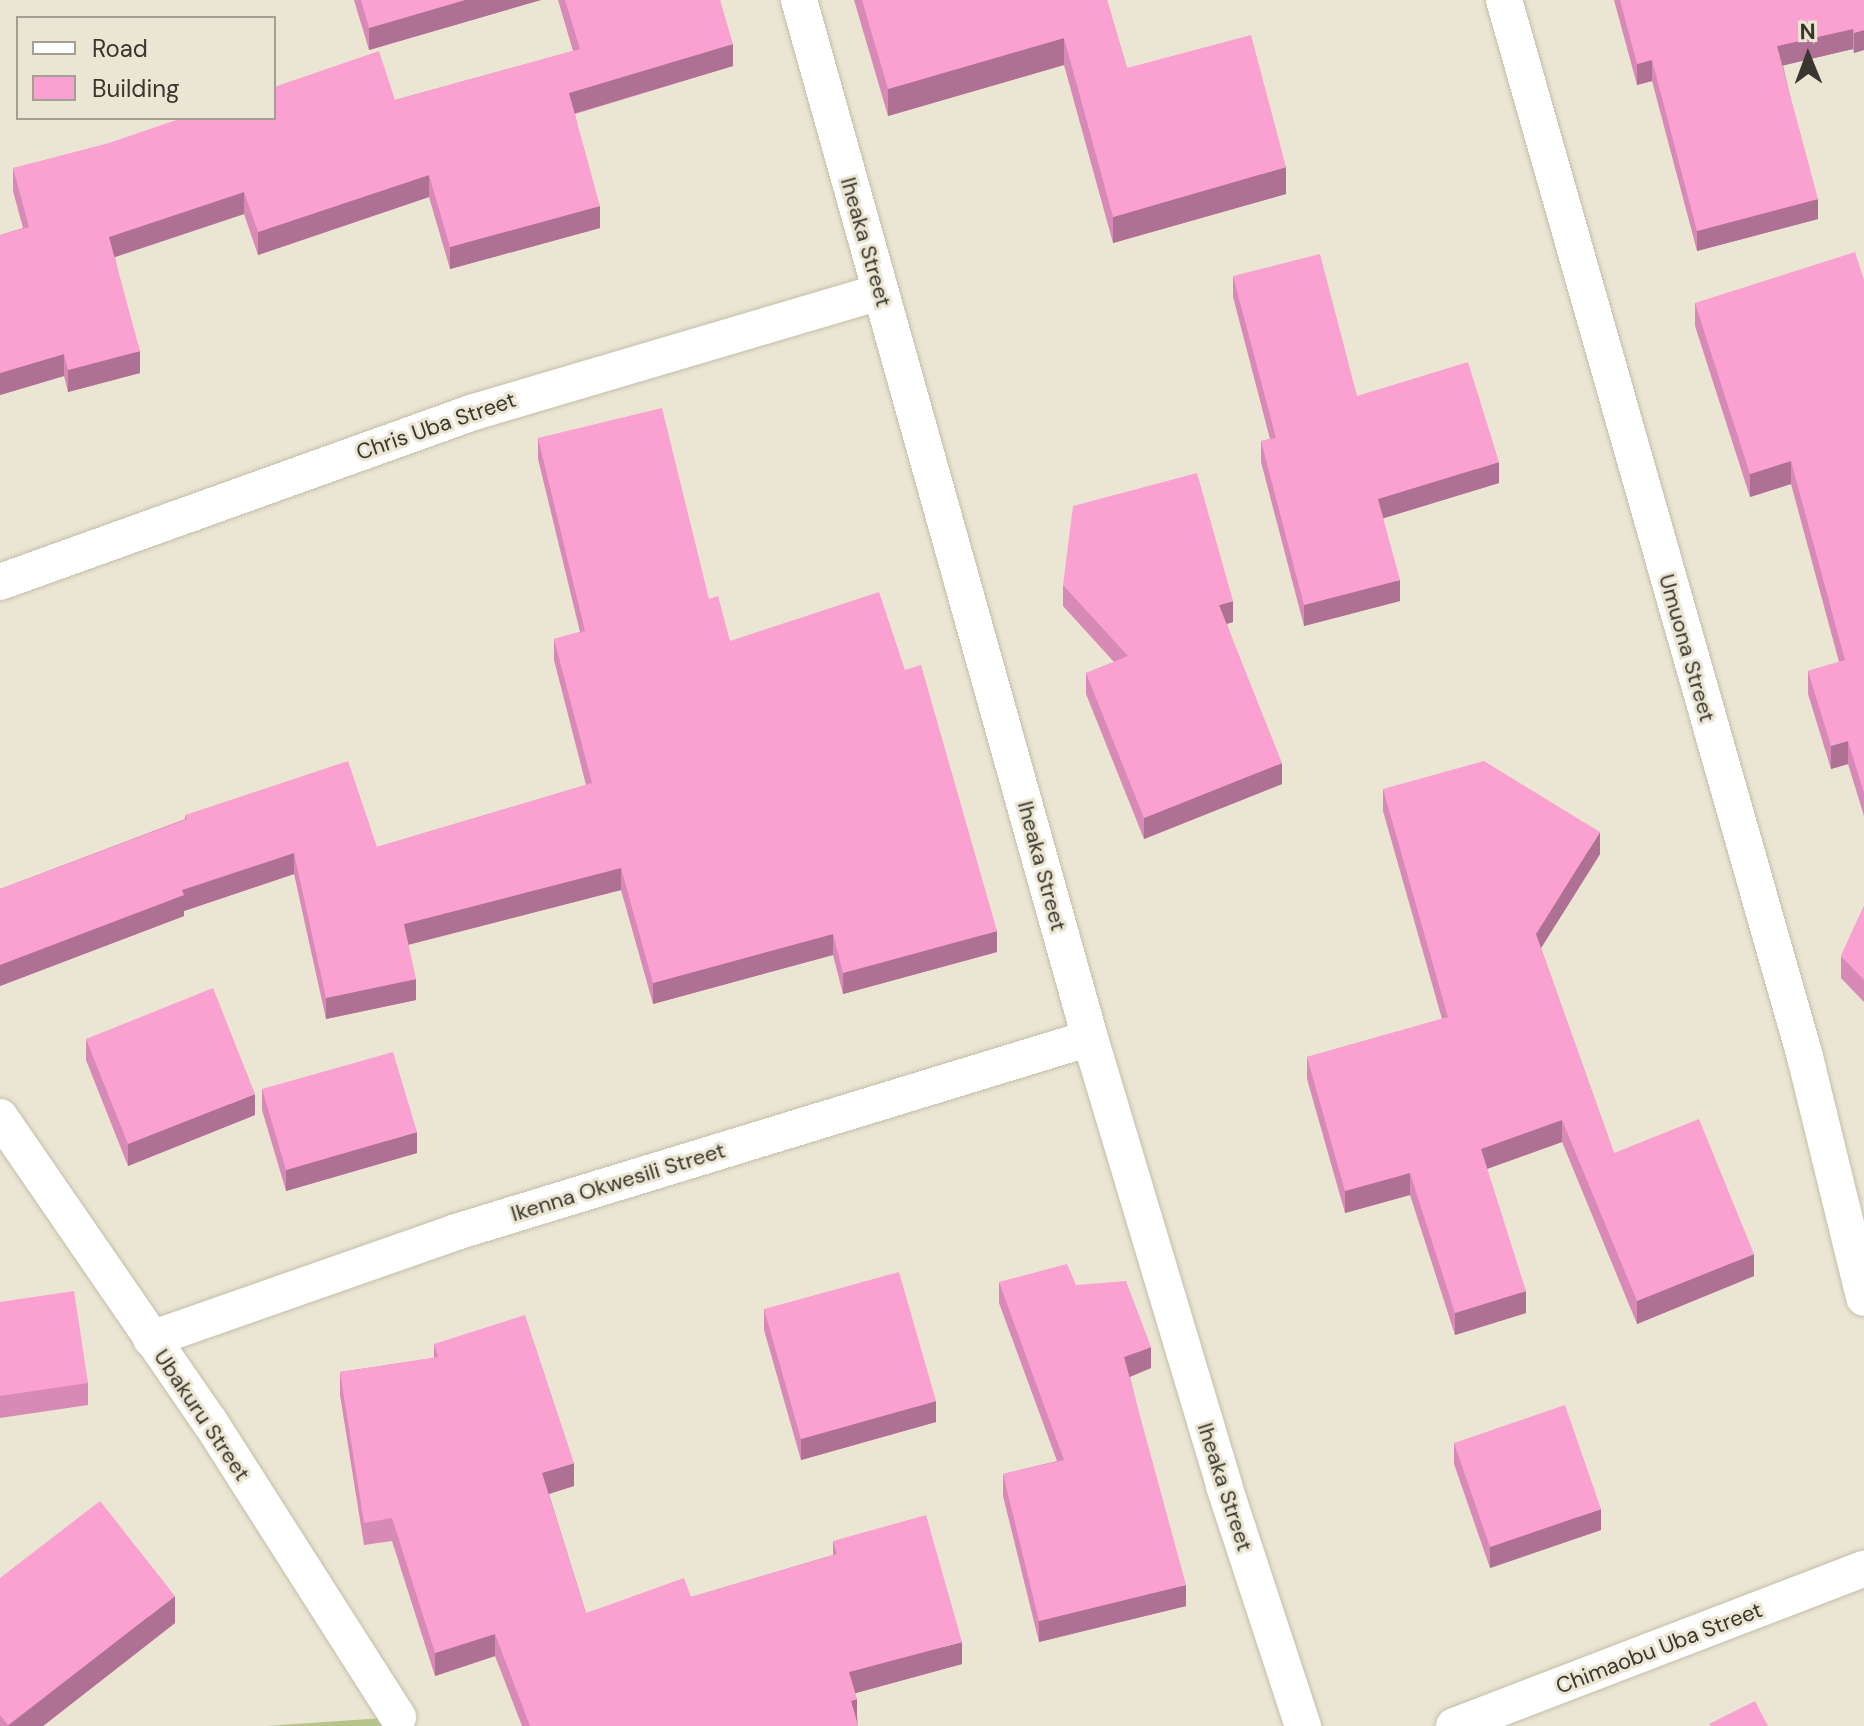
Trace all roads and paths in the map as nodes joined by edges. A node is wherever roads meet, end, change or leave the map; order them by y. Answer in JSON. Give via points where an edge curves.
{"nodes":[{"id":1,"x":799,"y":0,"type":"edge"},
{"id":2,"x":1504,"y":0,"type":"edge"},
{"id":3,"x":879,"y":292,"type":"junction"},
{"id":4,"x":0,"y":582,"type":"edge"},
{"id":5,"x":1090,"y":1038,"type":"junction"},
{"id":6,"x":0,"y":1117,"type":"edge"},
{"id":7,"x":1864,"y":1298,"type":"edge"},
{"id":8,"x":151,"y":1339,"type":"junction"},
{"id":9,"x":1864,"y":1569,"type":"edge"},
{"id":10,"x":398,"y":1717,"type":"dead end"},
{"id":11,"x":1303,"y":1726,"type":"edge"},
{"id":12,"x":1454,"y":1726,"type":"edge"}],
"edges":[{"from":1,"to":3,"type":"street","name":"Iheaka Street"},
{"from":2,"to":7,"type":"street","name":"Umuona Street","via":[[1805,1057]]},
{"from":3,"to":4,"type":"street","name":"Chris Uba Street","via":[[471,413]]},
{"from":3,"to":5,"type":"street","name":"Iheaka Street"},
{"from":5,"to":8,"type":"street","name":"Ikenna Okwesili Street","via":[[456,1232]]},
{"from":5,"to":11,"type":"street","name":"Iheaka Street","via":[[1224,1486]]},
{"from":6,"to":8,"type":"street","name":"Ubakuru Street"},
{"from":8,"to":10,"type":"street","name":"Ubakuru Street"},
{"from":9,"to":12,"type":"street","name":"Chimaobu Uba Street"}]}
